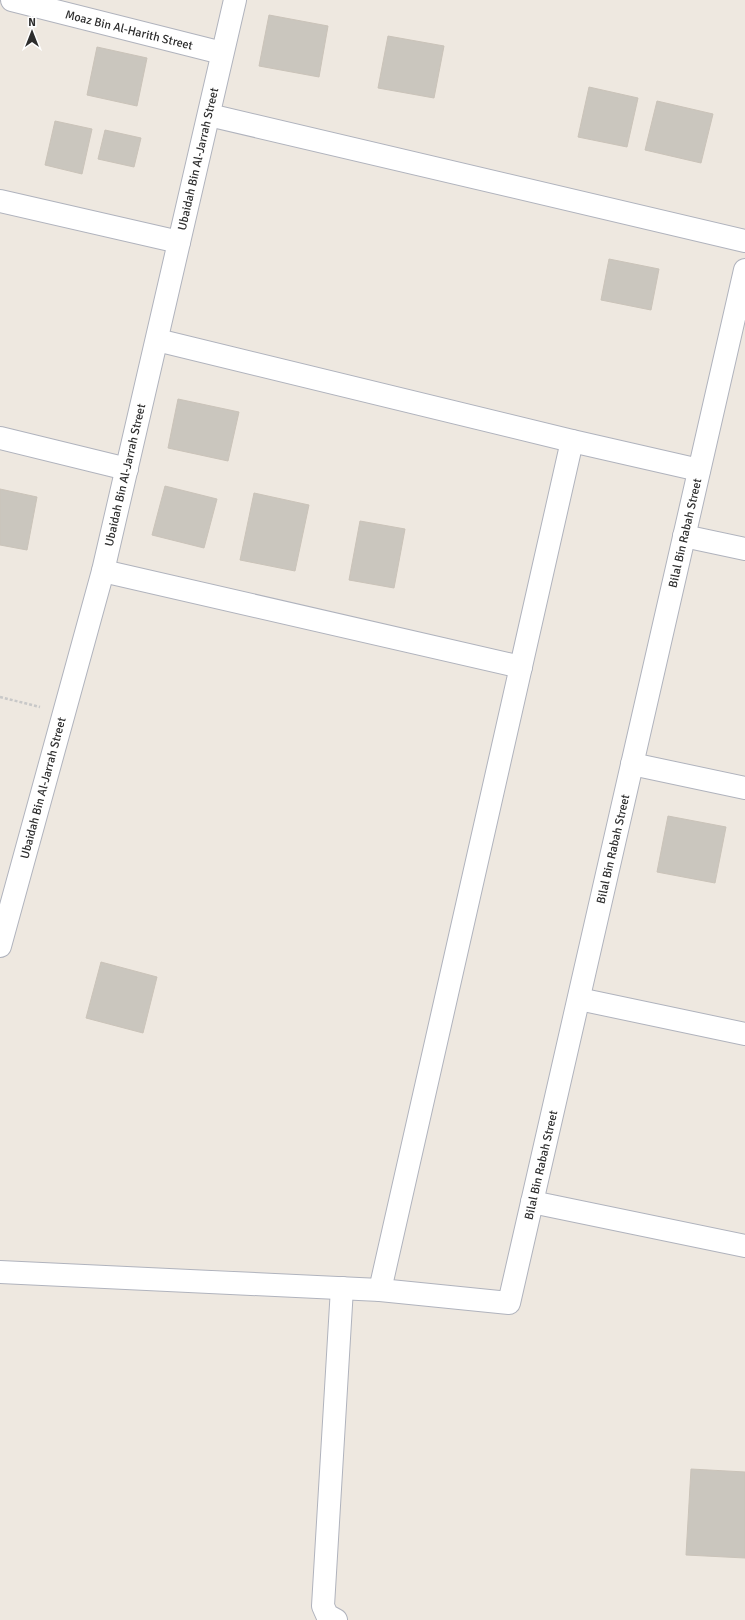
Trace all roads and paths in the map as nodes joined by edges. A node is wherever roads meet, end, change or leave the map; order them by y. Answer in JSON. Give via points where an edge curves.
{"nodes":[{"id":1,"x":12,"y":0,"type":"edge"},
{"id":2,"x":235,"y":0,"type":"edge"},
{"id":3,"x":222,"y":53,"type":"junction"},
{"id":4,"x":209,"y":115,"type":"junction"},
{"id":5,"x":0,"y":201,"type":"edge"},
{"id":6,"x":745,"y":241,"type":"edge"},
{"id":7,"x":179,"y":242,"type":"junction"},
{"id":8,"x":745,"y":270,"type":"edge"},
{"id":9,"x":740,"y":316,"type":"edge"},
{"id":10,"x":157,"y":340,"type":"junction"},
{"id":11,"x":0,"y":438,"type":"edge"},
{"id":12,"x":572,"y":441,"type":"junction"},
{"id":13,"x":127,"y":469,"type":"junction"},
{"id":14,"x":699,"y":470,"type":"junction"},
{"id":15,"x":684,"y":536,"type":"junction"},
{"id":16,"x":745,"y":550,"type":"edge"},
{"id":17,"x":103,"y":571,"type":"junction"},
{"id":18,"x":521,"y":667,"type":"junction"},
{"id":19,"x":0,"y":697,"type":"edge"},
{"id":20,"x":64,"y":712,"type":"junction"},
{"id":21,"x":632,"y":764,"type":"junction"},
{"id":22,"x":745,"y":788,"type":"edge"},
{"id":23,"x":1,"y":941,"type":"edge"},
{"id":24,"x":579,"y":999,"type":"junction"},
{"id":25,"x":745,"y":1034,"type":"edge"},
{"id":26,"x":532,"y":1202,"type":"junction"},
{"id":27,"x":745,"y":1246,"type":"edge"},
{"id":28,"x":0,"y":1272,"type":"edge"},
{"id":29,"x":380,"y":1290,"type":"junction"},
{"id":30,"x":342,"y":1292,"type":"junction"},
{"id":31,"x":322,"y":1620,"type":"edge"},
{"id":32,"x":336,"y":1620,"type":"edge"}],
"edges":[{"from":1,"to":3,"type":"street","name":"Moaz Bin Al-Harith Street"},
{"from":2,"to":3,"type":"street","name":"Ubaidah Bin Al-Jarrah Street"},
{"from":3,"to":4,"type":"street","name":"Ubaidah Bin Al-Jarrah Street"},
{"from":4,"to":6,"type":"street"},
{"from":4,"to":7,"type":"street","name":"Ubaidah Bin Al-Jarrah Street"},
{"from":5,"to":7,"type":"street"},
{"from":7,"to":10,"type":"street","name":"Ubaidah Bin Al-Jarrah Street"},
{"from":8,"to":9,"type":"street","name":"Bilal Bin Rabah Street"},
{"from":9,"to":14,"type":"street","name":"Bilal Bin Rabah Street"},
{"from":10,"to":12,"type":"street"},
{"from":10,"to":13,"type":"street","name":"Ubaidah Bin Al-Jarrah Street"},
{"from":11,"to":13,"type":"street"},
{"from":12,"to":14,"type":"street"},
{"from":12,"to":18,"type":"street"},
{"from":13,"to":17,"type":"street","name":"Ubaidah Bin Al-Jarrah Street"},
{"from":14,"to":15,"type":"street","name":"Bilal Bin Rabah Street"},
{"from":15,"to":16,"type":"street"},
{"from":15,"to":21,"type":"street","name":"Bilal Bin Rabah Street"},
{"from":17,"to":18,"type":"street"},
{"from":17,"to":20,"type":"street","name":"Ubaidah Bin Al-Jarrah Street"},
{"from":18,"to":29,"type":"street"},
{"from":19,"to":20,"type":"path"},
{"from":20,"to":23,"type":"street","name":"Ubaidah Bin Al-Jarrah Street"},
{"from":21,"to":22,"type":"street"},
{"from":21,"to":24,"type":"street","name":"Bilal Bin Rabah Street"},
{"from":24,"to":25,"type":"street"},
{"from":24,"to":26,"type":"street","name":"Bilal Bin Rabah Street"},
{"from":26,"to":27,"type":"street"},
{"from":26,"to":29,"type":"street","name":"Bilal Bin Rabah Street","via":[[509,1303]]},
{"from":28,"to":30,"type":"street"},
{"from":29,"to":30,"type":"street"},
{"from":30,"to":31,"type":"street"},
{"from":30,"to":32,"type":"street","via":[[323,1606],[327,1615]]}]}
